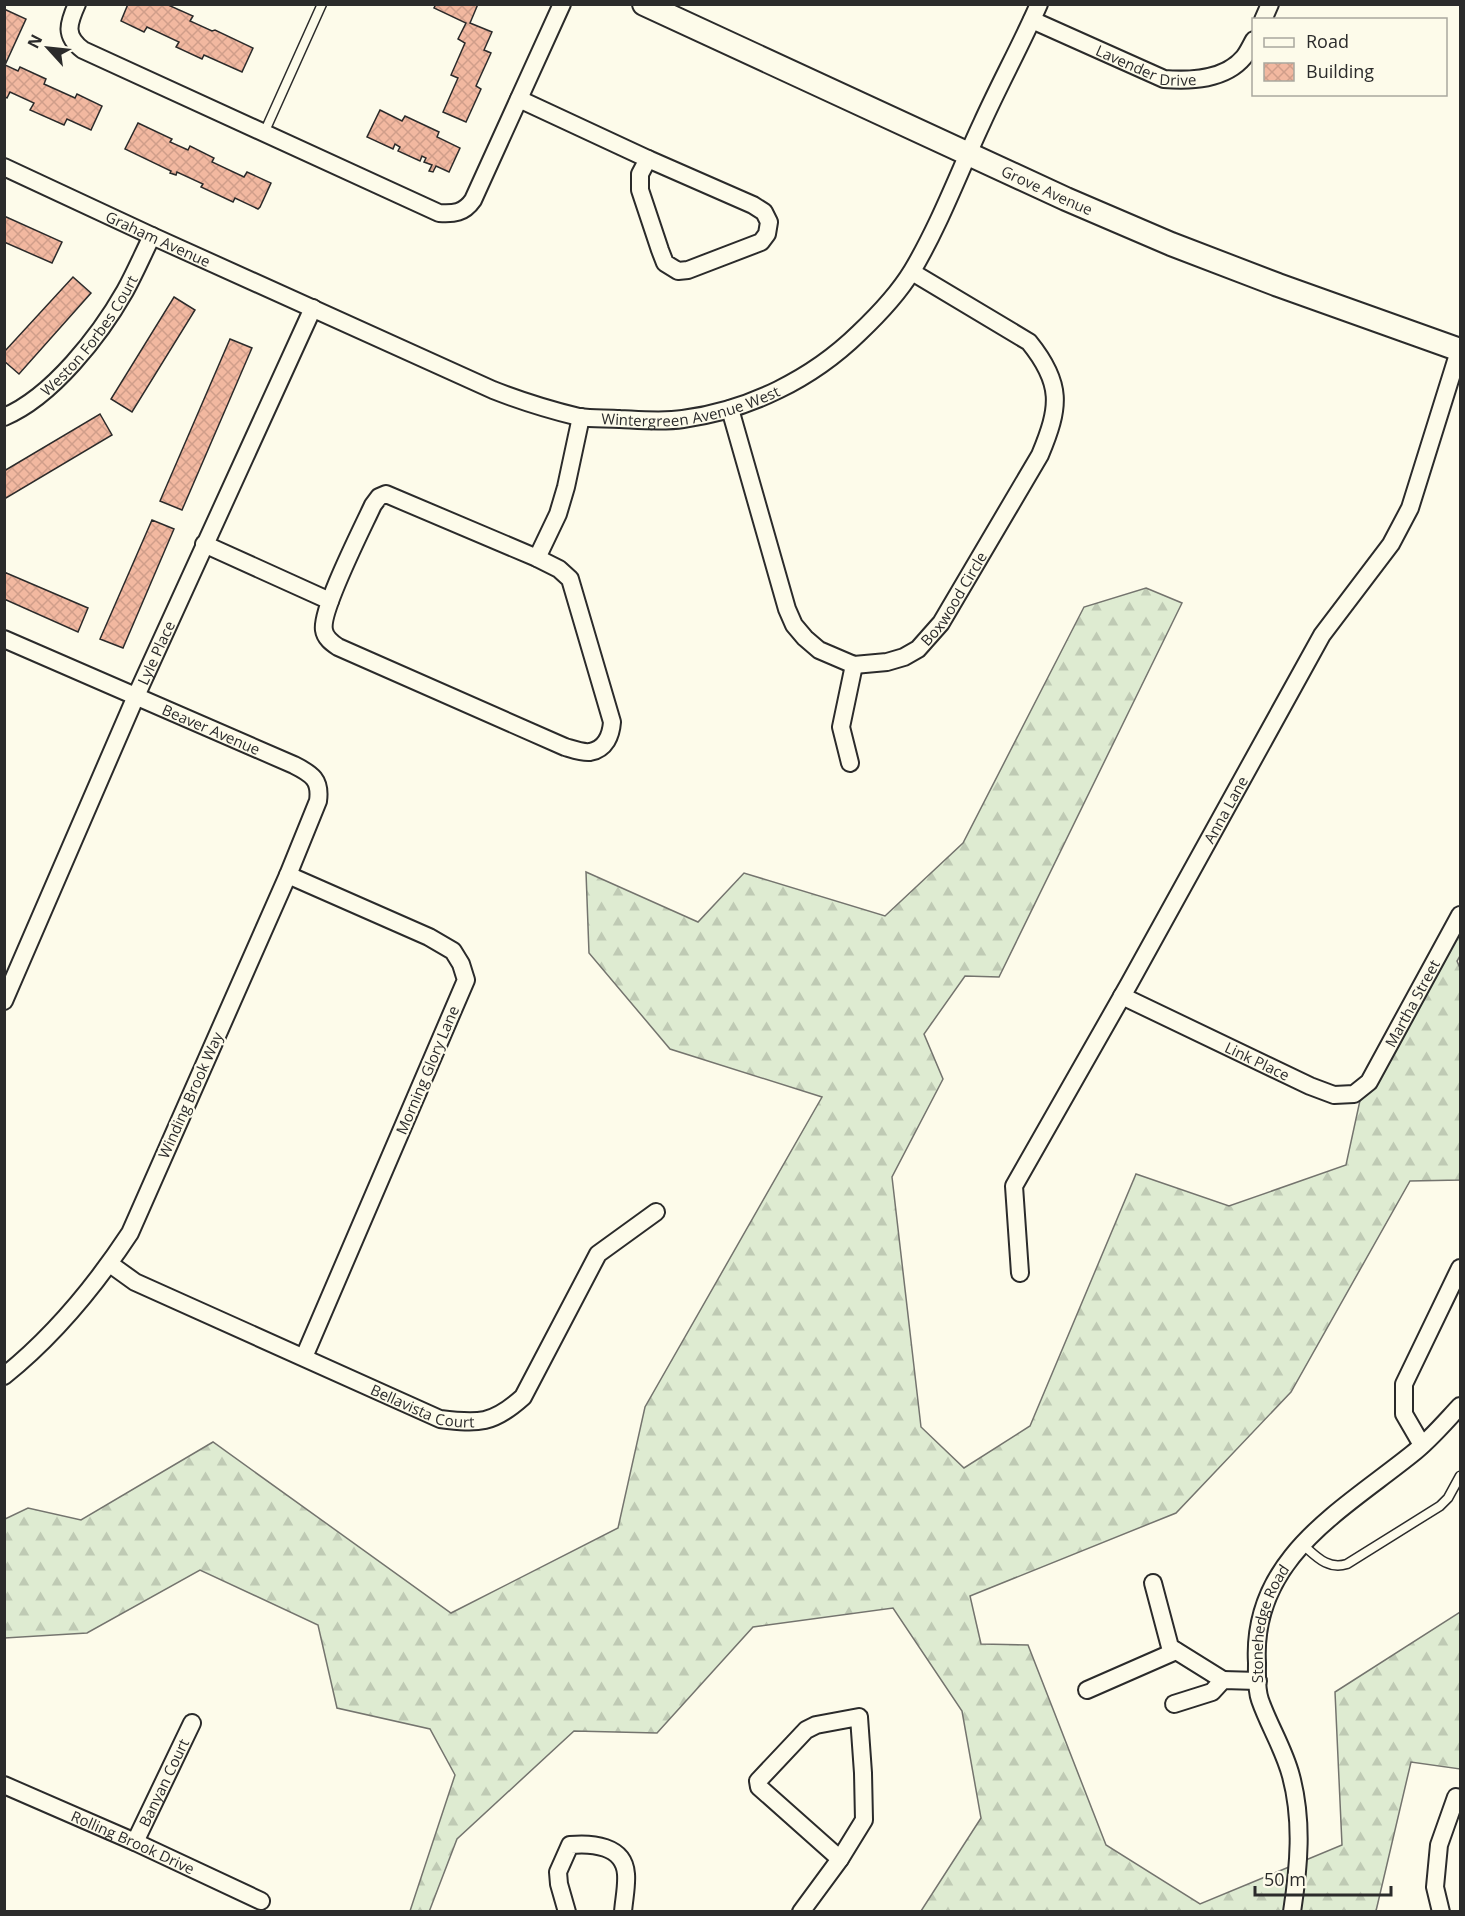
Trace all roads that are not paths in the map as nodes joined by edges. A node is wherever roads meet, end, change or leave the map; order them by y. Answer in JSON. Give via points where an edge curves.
{"nodes":[{"id":1,"x":77,"y":4,"type":"edge"},
{"id":2,"x":322,"y":4,"type":"edge"},
{"id":3,"x":562,"y":4,"type":"edge"},
{"id":4,"x":644,"y":4,"type":"edge"},
{"id":5,"x":1270,"y":4,"type":"edge"},
{"id":6,"x":1035,"y":12,"type":"edge"},
{"id":7,"x":1264,"y":18,"type":"edge"},
{"id":8,"x":1252,"y":43,"type":"edge"},
{"id":9,"x":519,"y":99,"type":"junction"},
{"id":10,"x":264,"y":133,"type":"junction"},
{"id":11,"x":968,"y":154,"type":"junction"},
{"id":12,"x":648,"y":159,"type":"junction"},
{"id":13,"x":4,"y":166,"type":"edge"},
{"id":14,"x":152,"y":236,"type":"junction"},
{"id":15,"x":912,"y":272,"type":"junction"},
{"id":16,"x":313,"y":308,"type":"junction"},
{"id":17,"x":1460,"y":350,"type":"edge"},
{"id":18,"x":730,"y":409,"type":"junction"},
{"id":19,"x":4,"y":417,"type":"edge"},
{"id":20,"x":581,"y":417,"type":"junction"},
{"id":21,"x":204,"y":544,"type":"junction"},
{"id":22,"x":537,"y":558,"type":"junction"},
{"id":23,"x":330,"y":601,"type":"junction"},
{"id":24,"x":4,"y":639,"type":"edge"},
{"id":25,"x":854,"y":665,"type":"junction"},
{"id":26,"x":136,"y":696,"type":"junction"},
{"id":27,"x":849,"y":763,"type":"dead end"},
{"id":28,"x":316,"y":781,"type":"joint"},
{"id":29,"x":288,"y":875,"type":"junction"},
{"id":30,"x":1461,"y":915,"type":"edge"},
{"id":31,"x":1122,"y":996,"type":"junction"},
{"id":32,"x":4,"y":1001,"type":"edge"},
{"id":33,"x":1382,"y":1059,"type":"joint"},
{"id":34,"x":656,"y":1212,"type":"dead end"},
{"id":35,"x":110,"y":1264,"type":"junction"},
{"id":36,"x":1461,"y":1268,"type":"edge"},
{"id":37,"x":1020,"y":1273,"type":"dead end"},
{"id":38,"x":304,"y":1357,"type":"junction"},
{"id":39,"x":4,"y":1376,"type":"edge"},
{"id":40,"x":1461,"y":1406,"type":"edge"},
{"id":41,"x":1422,"y":1445,"type":"junction"},
{"id":42,"x":1461,"y":1476,"type":"edge"},
{"id":43,"x":1302,"y":1544,"type":"junction"},
{"id":44,"x":1153,"y":1583,"type":"dead end"},
{"id":45,"x":1176,"y":1651,"type":"junction"},
{"id":46,"x":1223,"y":1680,"type":"junction"},
{"id":47,"x":1257,"y":1681,"type":"junction"},
{"id":48,"x":1087,"y":1690,"type":"dead end"},
{"id":49,"x":1174,"y":1704,"type":"dead end"},
{"id":50,"x":192,"y":1723,"type":"dead end"},
{"id":51,"x":4,"y":1785,"type":"edge"},
{"id":52,"x":1456,"y":1797,"type":"dead end"},
{"id":53,"x":135,"y":1842,"type":"junction"},
{"id":54,"x":840,"y":1859,"type":"junction"},
{"id":55,"x":261,"y":1901,"type":"dead end"},
{"id":56,"x":567,"y":1911,"type":"edge"},
{"id":57,"x":623,"y":1911,"type":"edge"},
{"id":58,"x":801,"y":1911,"type":"edge"},
{"id":59,"x":1292,"y":1911,"type":"edge"},
{"id":60,"x":1441,"y":1911,"type":"edge"}],
"edges":[{"from":1,"to":10,"type":"street","via":[[69,32],[74,43],[84,50]]},
{"from":2,"to":10,"type":"lane"},
{"from":3,"to":9,"type":"street"},
{"from":4,"to":11,"type":"street","name":"Grove Avenue"},
{"from":5,"to":7,"type":"street"},
{"from":6,"to":8,"type":"street","name":"Lavender Drive","via":[[1164,79],[1186,81],[1227,71],[1244,57]]},
{"from":6,"to":11,"type":"street","name":"Wintergreen Avenue West"},
{"from":9,"to":10,"type":"street","via":[[473,200],[468,208],[451,214],[439,213]]},
{"from":9,"to":12,"type":"street"},
{"from":11,"to":15,"type":"street","name":"Wintergreen Avenue West"},
{"from":11,"to":17,"type":"street","name":"Grove Avenue","via":[[1171,244]]},
{"from":12,"to":12,"type":"street","via":[[764,212],[769,222],[761,242],[688,270],[678,271],[665,263],[640,190],[640,174]]},
{"from":13,"to":14,"type":"street","name":"Graham Avenue"},
{"from":14,"to":16,"type":"street","name":"Graham Avenue"},
{"from":14,"to":19,"type":"street","name":"Weston Forbes Court","via":[[125,291],[65,372],[22,408]]},
{"from":15,"to":18,"type":"street","name":"Wintergreen Avenue West","via":[[875,317],[828,360],[777,391]]},
{"from":15,"to":25,"type":"street","name":"Boxwood Circle","via":[[1029,342],[1050,374],[1055,409],[1040,455],[941,623],[918,649],[904,657]]},
{"from":16,"to":20,"type":"street","name":"Wintergreen Avenue West","via":[[527,404]]},
{"from":16,"to":21,"type":"street","name":"Lyle Place"},
{"from":17,"to":31,"type":"street","name":"Anna Lane","via":[[1410,508],[1391,544],[1322,635]]},
{"from":18,"to":20,"type":"street","name":"Wintergreen Avenue West","via":[[682,420]]},
{"from":18,"to":25,"type":"street","name":"Boxwood Circle","via":[[786,609],[794,625],[819,650]]},
{"from":20,"to":22,"type":"street","via":[[558,514]]},
{"from":21,"to":23,"type":"street"},
{"from":21,"to":26,"type":"street","name":"Lyle Place"},
{"from":22,"to":23,"type":"street","via":[[386,494],[373,505]]},
{"from":22,"to":23,"type":"street","via":[[560,569],[570,579],[612,722],[611,734],[602,747],[589,753],[565,747],[338,647],[324,632]]},
{"from":24,"to":26,"type":"street","name":"Beaver Avenue"},
{"from":25,"to":27,"type":"street","via":[[841,727]]},
{"from":26,"to":28,"type":"street","name":"Beaver Avenue","via":[[294,765]]},
{"from":26,"to":32,"type":"street","name":"Lyle Place"},
{"from":28,"to":29,"type":"street","name":"Winding Brook Way","via":[[318,801]]},
{"from":29,"to":35,"type":"street","name":"Winding Brook Way","via":[[130,1233]]},
{"from":29,"to":38,"type":"street","name":"Morning Glory Lane","via":[[453,951],[466,980]]},
{"from":30,"to":33,"type":"street","name":"Martha Street"},
{"from":31,"to":33,"type":"street","name":"Link Place","via":[[1334,1095],[1354,1094],[1369,1082]]},
{"from":31,"to":37,"type":"street","name":"Anna Lane","via":[[1014,1186]]},
{"from":34,"to":38,"type":"street","name":"Bellavista Court","via":[[597,1254],[523,1398],[490,1420],[469,1423],[440,1419]]},
{"from":35,"to":38,"type":"street","name":"Bellavista Court","via":[[135,1282]]},
{"from":35,"to":39,"type":"street","name":"Winding Brook Way","via":[[67,1317]]},
{"from":36,"to":41,"type":"street","via":[[1404,1384],[1404,1414]]},
{"from":40,"to":41,"type":"street","name":"Stonehedge Road"},
{"from":41,"to":43,"type":"street","name":"Stonehedge Road"},
{"from":42,"to":43,"type":"lane","via":[[1440,1506],[1347,1564],[1328,1565]]},
{"from":43,"to":47,"type":"street","name":"Stonehedge Road","via":[[1275,1581],[1259,1620]]},
{"from":44,"to":45,"type":"street","via":[[1170,1647]]},
{"from":45,"to":46,"type":"street"},
{"from":45,"to":48,"type":"street"},
{"from":46,"to":47,"type":"street"},
{"from":46,"to":49,"type":"street","via":[[1212,1692]]},
{"from":47,"to":59,"type":"street","name":"Stonehedge Road","via":[[1259,1698],[1291,1776],[1300,1846]]},
{"from":50,"to":53,"type":"street","name":"Banyan Court"},
{"from":51,"to":53,"type":"street","name":"Rolling Brook Drive"},
{"from":52,"to":60,"type":"street","via":[[1439,1845],[1435,1887]]},
{"from":53,"to":55,"type":"street","name":"Rolling Brook Drive"},
{"from":54,"to":54,"type":"street","via":[[864,1820],[859,1717],[816,1725],[806,1731],[758,1781],[759,1787]]},
{"from":54,"to":58,"type":"street"},
{"from":56,"to":57,"type":"street","via":[[558,1872],[570,1845],[590,1843],[619,1856],[626,1872]]}]}
